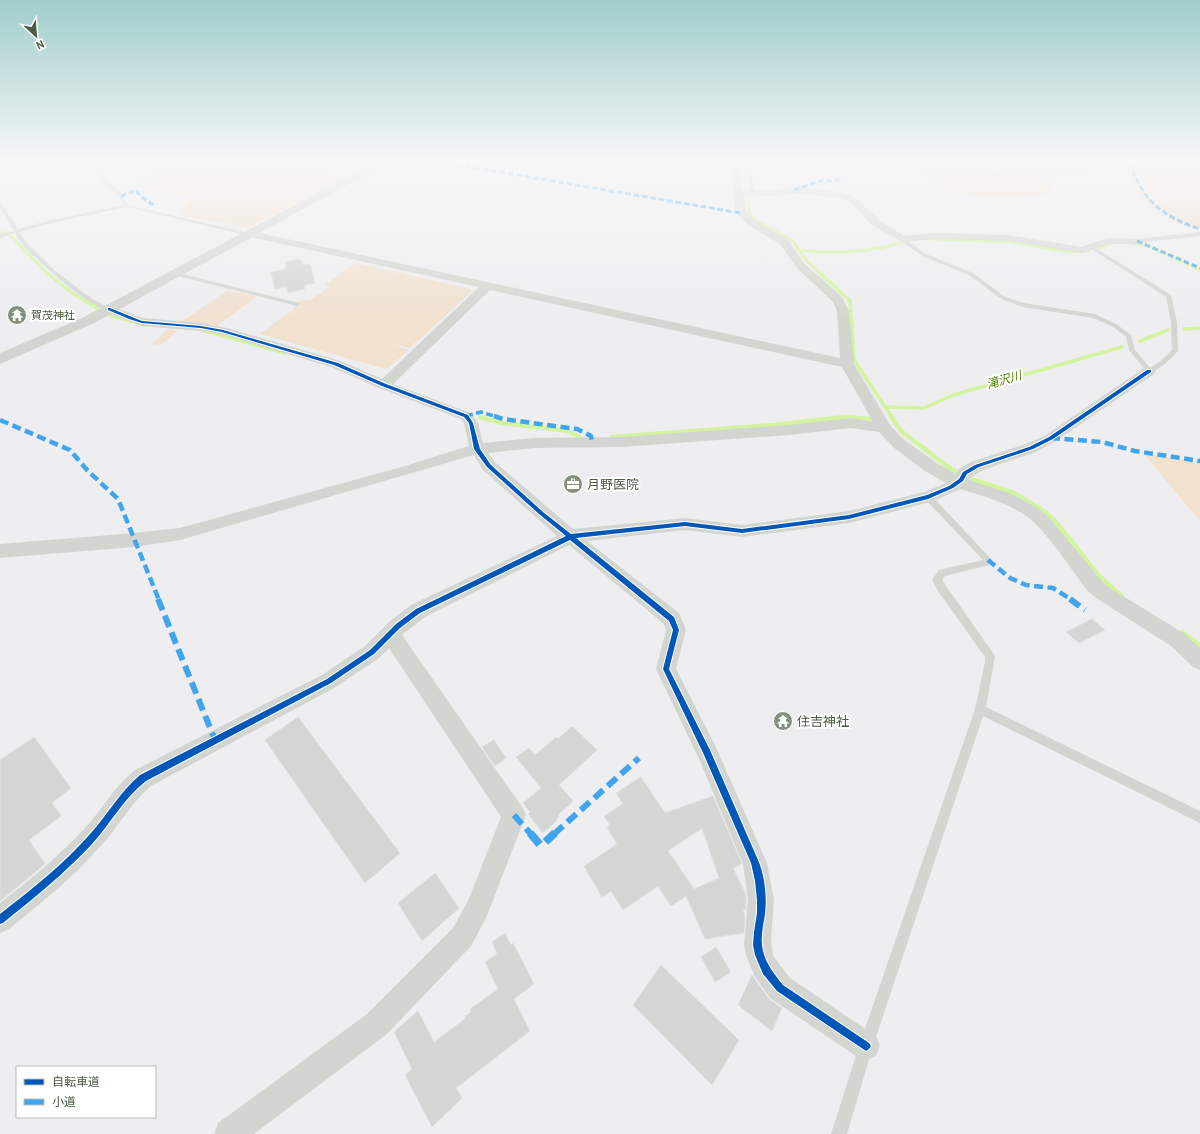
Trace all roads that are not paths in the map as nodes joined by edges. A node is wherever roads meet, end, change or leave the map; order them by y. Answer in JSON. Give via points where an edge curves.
{"nodes":[{"id":1,"x":6,"y":215,"type":"edge"},
{"id":2,"x":87,"y":215,"type":"edge"},
{"id":3,"x":166,"y":215,"type":"edge"},
{"id":4,"x":286,"y":215,"type":"edge"},
{"id":5,"x":743,"y":215,"type":"edge"},
{"id":6,"x":868,"y":215,"type":"edge"},
{"id":7,"x":16,"y":231,"type":"junction"},
{"id":8,"x":250,"y":234,"type":"junction"},
{"id":9,"x":1200,"y":234,"type":"edge"},
{"id":10,"x":0,"y":236,"type":"edge"},
{"id":11,"x":902,"y":239,"type":"junction"},
{"id":12,"x":1137,"y":241,"type":"joint"},
{"id":13,"x":1091,"y":247,"type":"junction"},
{"id":14,"x":175,"y":274,"type":"junction"},
{"id":15,"x":487,"y":286,"type":"junction"},
{"id":16,"x":297,"y":304,"type":"dead end"},
{"id":17,"x":109,"y":309,"type":"junction"},
{"id":18,"x":0,"y":359,"type":"edge"},
{"id":19,"x":847,"y":364,"type":"junction"},
{"id":20,"x":1149,"y":371,"type":"junction"},
{"id":21,"x":384,"y":385,"type":"junction"},
{"id":22,"x":884,"y":428,"type":"junction"},
{"id":23,"x":477,"y":449,"type":"junction"},
{"id":24,"x":961,"y":478,"type":"junction"},
{"id":25,"x":928,"y":497,"type":"junction"},
{"id":26,"x":572,"y":536,"type":"junction"},
{"id":27,"x":0,"y":551,"type":"edge"},
{"id":28,"x":390,"y":634,"type":"junction"},
{"id":29,"x":1200,"y":661,"type":"edge"},
{"id":30,"x":980,"y":709,"type":"junction"},
{"id":31,"x":1200,"y":817,"type":"edge"},
{"id":32,"x":0,"y":920,"type":"edge"},
{"id":33,"x":866,"y":1046,"type":"junction"},
{"id":34,"x":229,"y":1134,"type":"edge"},
{"id":35,"x":839,"y":1134,"type":"edge"}],
"edges":[{"from":1,"to":7,"type":"lane"},
{"from":2,"to":7,"type":"lane"},
{"from":3,"to":8,"type":"lane"},
{"from":4,"to":8,"type":"street"},
{"from":5,"to":19,"type":"street","via":[[784,242],[801,266],[838,300],[843,311]]},
{"from":6,"to":11,"type":"street","via":[[876,223]]},
{"from":7,"to":10,"type":"lane"},
{"from":7,"to":17,"type":"lane","via":[[23,242],[56,274],[90,300]]},
{"from":8,"to":14,"type":"street"},
{"from":8,"to":15,"type":"street"},
{"from":9,"to":12,"type":"lane"},
{"from":11,"to":13,"type":"street","via":[[937,236],[1008,238],[1069,249],[1082,250]]},
{"from":11,"to":20,"type":"lane","via":[[924,255],[971,274],[1003,298],[1018,304],[1072,311],[1104,319],[1129,336],[1132,350]]},
{"from":12,"to":13,"type":"street","via":[[1108,241]]},
{"from":13,"to":20,"type":"lane","via":[[1169,296],[1174,322],[1175,350]]},
{"from":14,"to":16,"type":"lane"},
{"from":14,"to":17,"type":"street"},
{"from":15,"to":19,"type":"street"},
{"from":15,"to":21,"type":"street"},
{"from":17,"to":18,"type":"street"},
{"from":17,"to":21,"type":"street","via":[[142,322],[223,331],[336,364]]},
{"from":19,"to":22,"type":"street"},
{"from":20,"to":24,"type":"street","via":[[1051,438],[1031,448],[977,466]]},
{"from":21,"to":23,"type":"street","via":[[466,416],[471,423]]},
{"from":22,"to":23,"type":"street","via":[[851,423],[629,442],[534,443]]},
{"from":22,"to":24,"type":"street","via":[[898,443],[925,463]]},
{"from":23,"to":26,"type":"street","via":[[489,466],[541,513]]},
{"from":23,"to":27,"type":"street","via":[[180,534]]},
{"from":24,"to":25,"type":"street","via":[[952,487]]},
{"from":24,"to":29,"type":"street","via":[[1035,514],[1094,586],[1178,640]]},
{"from":25,"to":26,"type":"street","via":[[850,517],[742,531],[685,524]]},
{"from":25,"to":30,"type":"lane","via":[[988,560],[986,563],[942,573],[937,580],[990,656]]},
{"from":26,"to":28,"type":"street","via":[[418,611]]},
{"from":26,"to":33,"type":"street","via":[[672,619],[676,630],[666,669],[704,746],[756,863],[761,904],[758,950],[767,971],[780,988]]},
{"from":28,"to":32,"type":"street","via":[[372,652],[329,681],[134,785],[96,835],[78,854]]},
{"from":28,"to":34,"type":"street","via":[[514,816],[477,909],[462,937],[377,1024]]},
{"from":30,"to":31,"type":"lane"},
{"from":30,"to":33,"type":"lane"},
{"from":33,"to":35,"type":"lane"}]}
